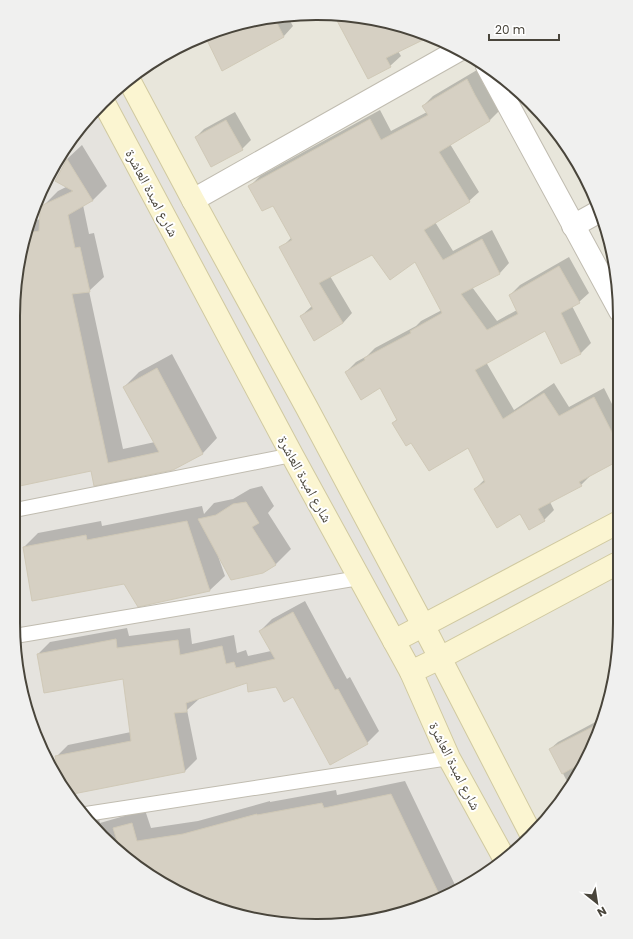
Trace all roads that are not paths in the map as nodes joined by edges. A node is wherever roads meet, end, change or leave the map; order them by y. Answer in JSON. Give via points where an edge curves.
{"nodes":[{"id":1,"x":453,"y":54,"type":"edge"},
{"id":2,"x":494,"y":79,"type":"edge"},
{"id":3,"x":131,"y":85,"type":"edge"},
{"id":4,"x":106,"y":108,"type":"edge"},
{"id":5,"x":193,"y":200,"type":"junction"},
{"id":6,"x":594,"y":214,"type":"edge"},
{"id":7,"x":573,"y":226,"type":"junction"},
{"id":8,"x":612,"y":297,"type":"edge"},
{"id":9,"x":292,"y":456,"type":"junction"},
{"id":10,"x":20,"y":509,"type":"edge"},
{"id":11,"x":613,"y":525,"type":"edge"},
{"id":12,"x":613,"y":566,"type":"edge"},
{"id":13,"x":359,"y":578,"type":"junction"},
{"id":14,"x":423,"y":625,"type":"junction"},
{"id":15,"x":21,"y":635,"type":"edge"},
{"id":16,"x":394,"y":641,"type":"junction"},
{"id":17,"x":440,"y":658,"type":"junction"},
{"id":18,"x":410,"y":672,"type":"junction"},
{"id":19,"x":449,"y":758,"type":"junction"},
{"id":20,"x":90,"y":813,"type":"edge"},
{"id":21,"x":529,"y":829,"type":"edge"},
{"id":22,"x":502,"y":854,"type":"edge"}],
"edges":[{"from":1,"to":5,"type":"street"},
{"from":2,"to":7,"type":"street"},
{"from":3,"to":5,"type":"main road"},
{"from":4,"to":9,"type":"main road","name":"شارع امبدة العاشرة"},
{"from":5,"to":14,"type":"main road"},
{"from":6,"to":7,"type":"street"},
{"from":7,"to":8,"type":"street"},
{"from":9,"to":10,"type":"lane"},
{"from":9,"to":13,"type":"main road","name":"شارع امبدة العاشرة"},
{"from":11,"to":14,"type":"main road"},
{"from":12,"to":17,"type":"main road"},
{"from":13,"to":15,"type":"lane"},
{"from":13,"to":16,"type":"main road","name":"شارع امبدة العاشرة"},
{"from":14,"to":16,"type":"main road"},
{"from":14,"to":17,"type":"main road"},
{"from":16,"to":18,"type":"main road","name":"شارع امبدة العاشرة"},
{"from":17,"to":18,"type":"main road"},
{"from":17,"to":21,"type":"main road"},
{"from":18,"to":19,"type":"main road","name":"شارع امبدة العاشرة"},
{"from":19,"to":20,"type":"lane"},
{"from":19,"to":22,"type":"main road","name":"شارع امبدة العاشرة"}]}
